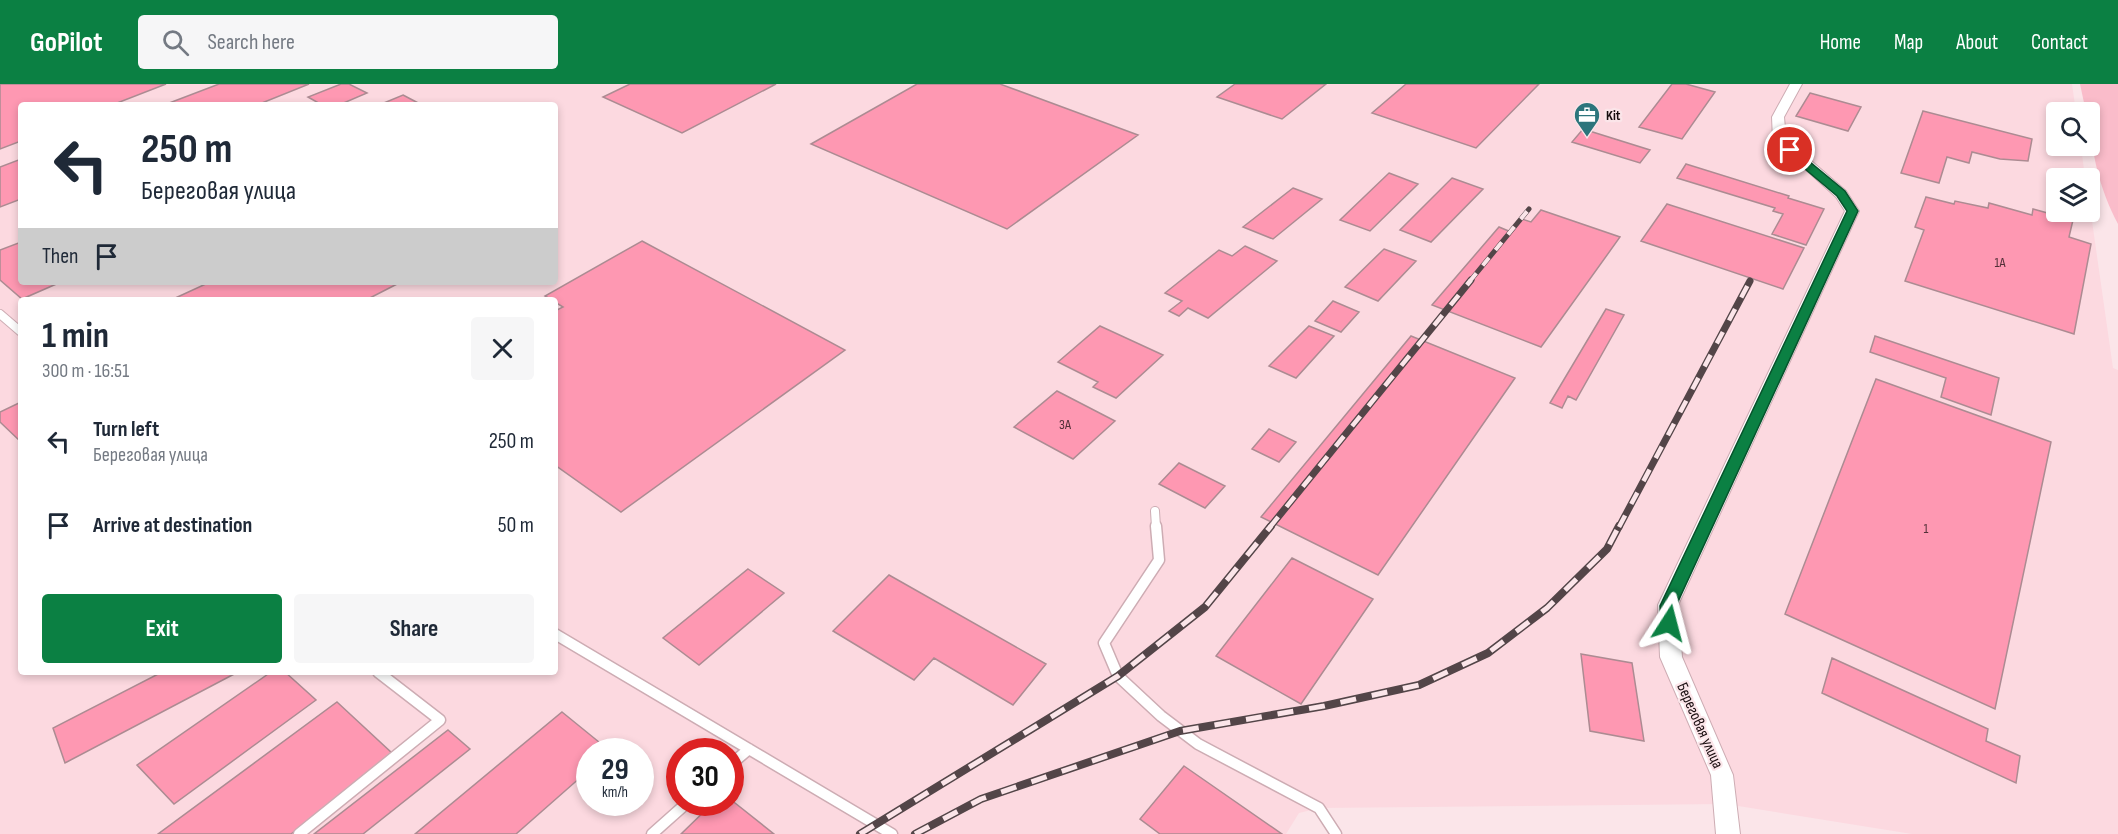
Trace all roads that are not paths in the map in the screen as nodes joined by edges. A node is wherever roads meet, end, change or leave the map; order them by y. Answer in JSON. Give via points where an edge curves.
{"nodes":[{"id":1,"x":1796,"y":84,"type":"edge"},
{"id":2,"x":0,"y":314,"type":"edge"},
{"id":3,"x":18,"y":329,"type":"edge"},
{"id":4,"x":1155,"y":511,"type":"dead end"},
{"id":5,"x":558,"y":636,"type":"edge"},
{"id":6,"x":382,"y":675,"type":"edge"},
{"id":7,"x":749,"y":749,"type":"junction"},
{"id":8,"x":744,"y":753,"type":"edge"},
{"id":9,"x":672,"y":816,"type":"edge"},
{"id":10,"x":299,"y":834,"type":"edge"},
{"id":11,"x":652,"y":834,"type":"edge"},
{"id":12,"x":892,"y":834,"type":"edge"},
{"id":13,"x":1336,"y":834,"type":"edge"},
{"id":14,"x":1728,"y":834,"type":"edge"}],
"edges":[{"from":1,"to":14,"type":"street","name":"Береговая улица","via":[[1777,114],[1780,140],[1841,194],[1852,211],[1668,606],[1671,657],[1722,775]]},
{"from":2,"to":3,"type":"lane"},
{"from":4,"to":13,"type":"lane","via":[[1159,560],[1104,644],[1118,676],[1198,744],[1318,808]]},
{"from":5,"to":7,"type":"lane"},
{"from":6,"to":10,"type":"lane","via":[[440,720]]},
{"from":7,"to":8,"type":"lane"},
{"from":7,"to":12,"type":"lane"},
{"from":9,"to":11,"type":"lane"}]}
